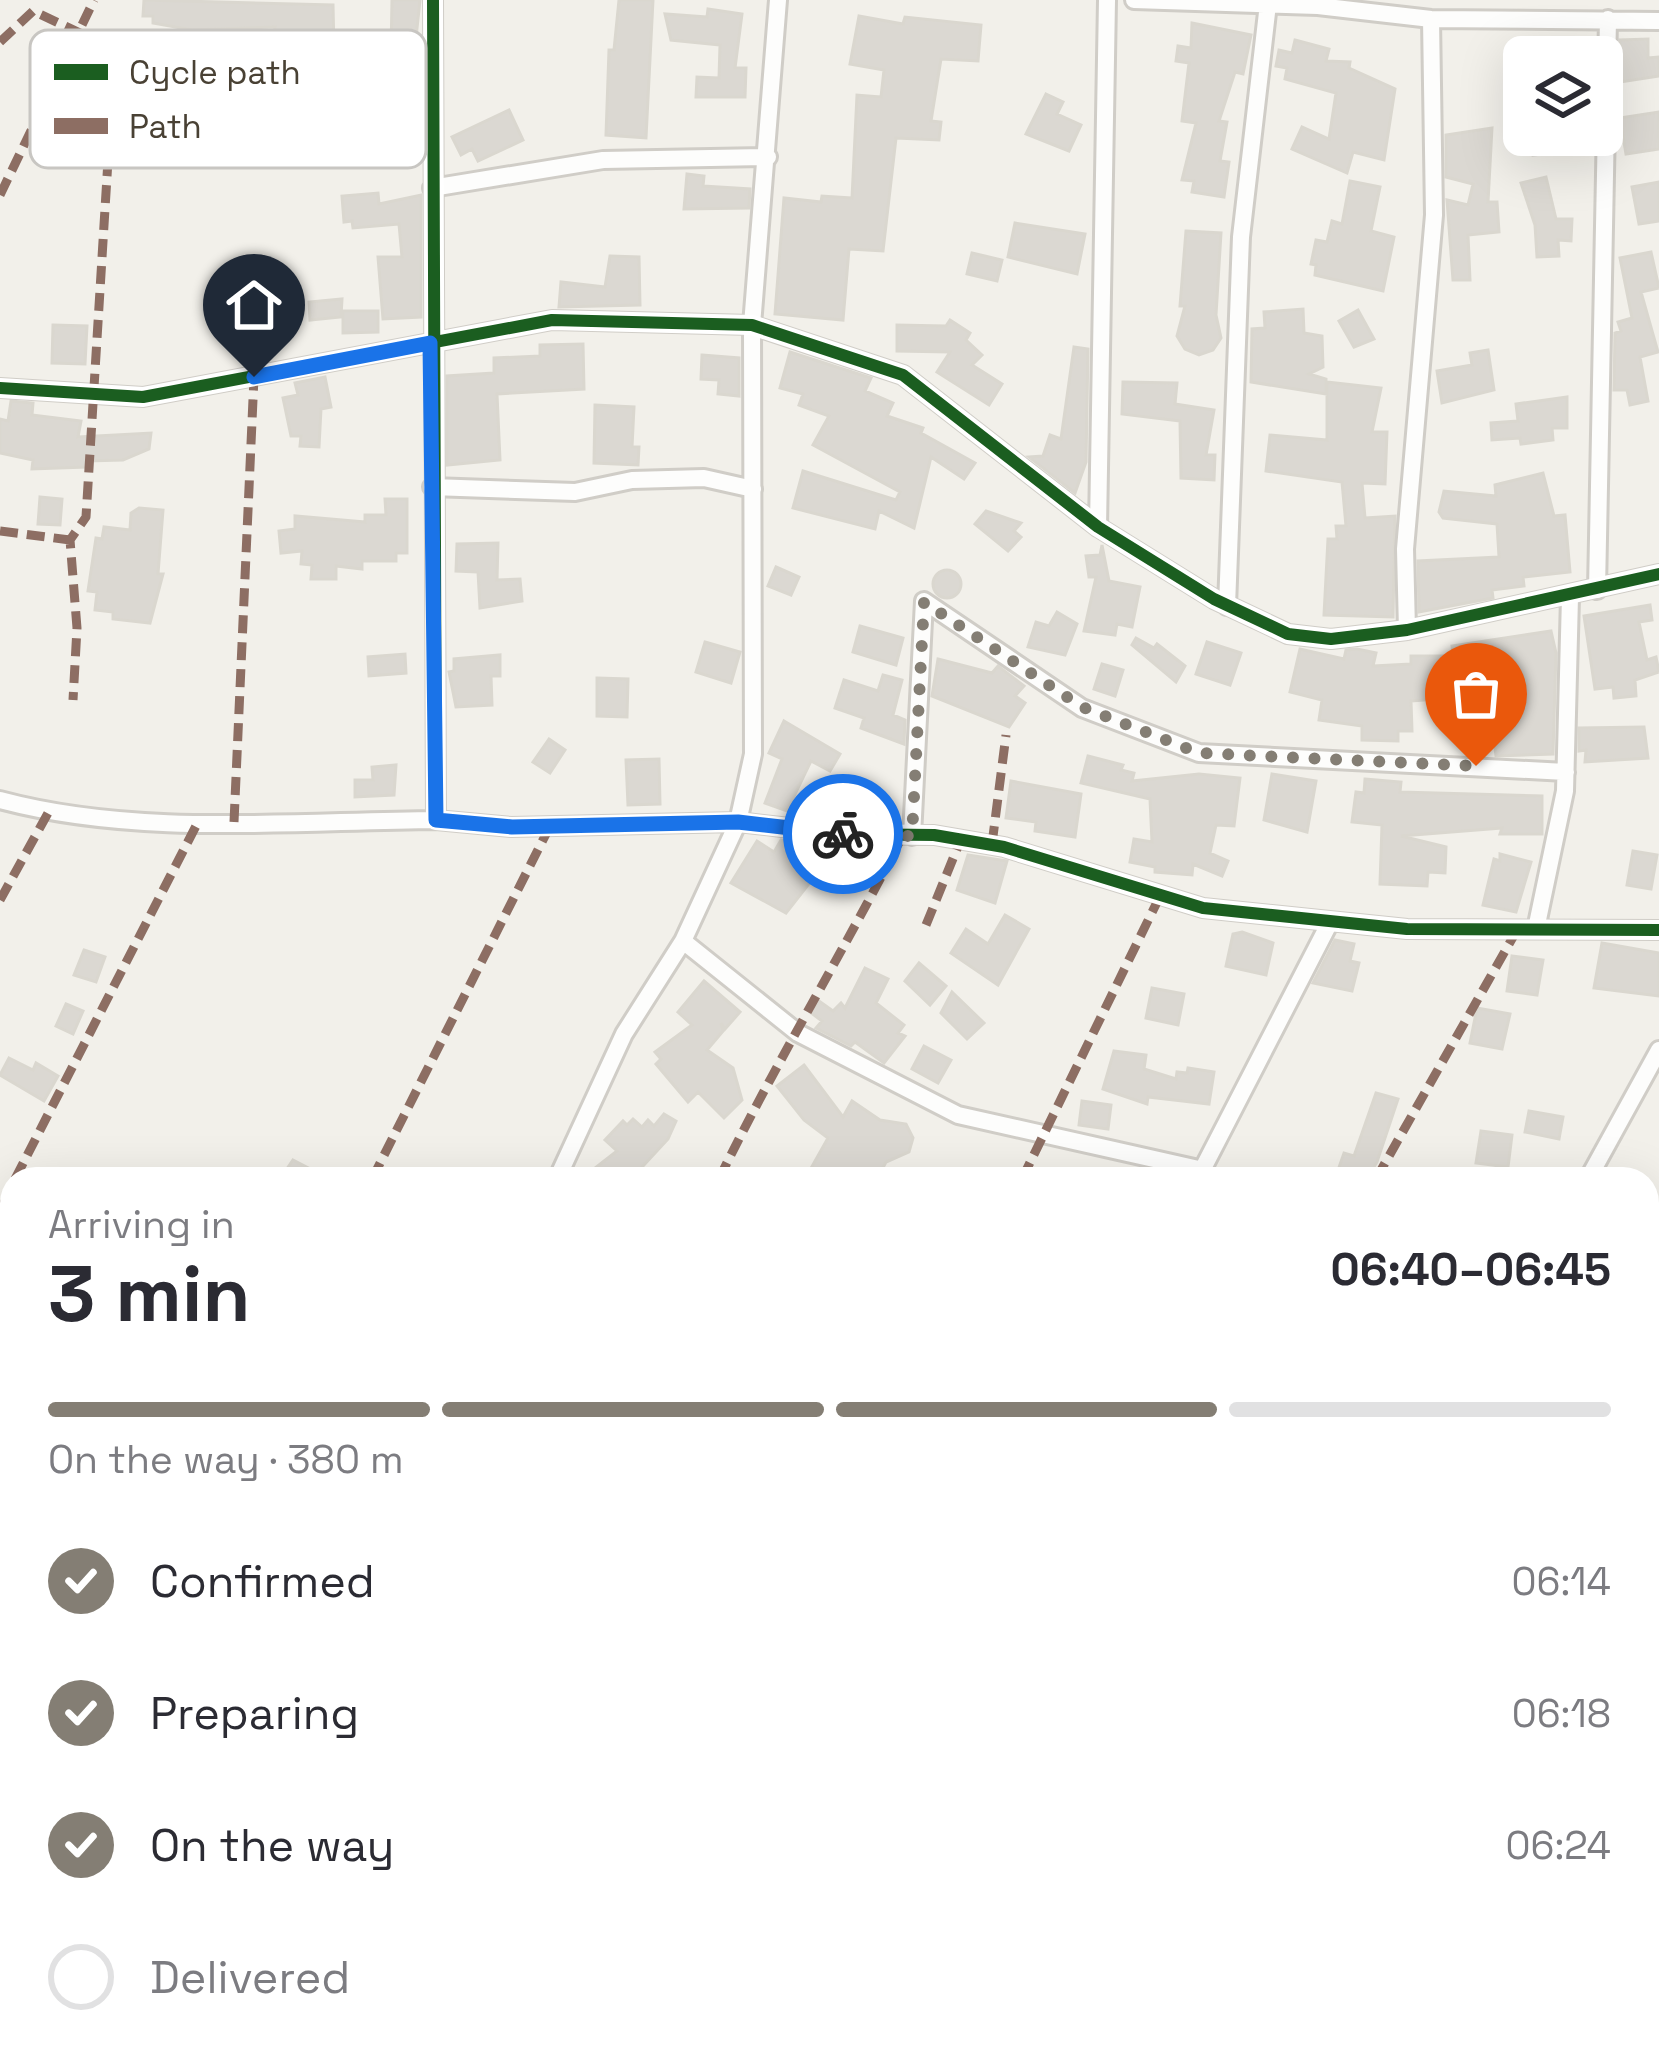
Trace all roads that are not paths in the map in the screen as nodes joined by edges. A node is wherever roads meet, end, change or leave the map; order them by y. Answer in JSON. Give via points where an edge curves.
{"nodes":[{"id":1,"x":433,"y":0,"type":"edge"},
{"id":2,"x":778,"y":0,"type":"edge"},
{"id":3,"x":1107,"y":0,"type":"edge"},
{"id":4,"x":1134,"y":0,"type":"edge"},
{"id":5,"x":1268,"y":4,"type":"junction"},
{"id":6,"x":1430,"y":19,"type":"junction"},
{"id":7,"x":1608,"y":19,"type":"junction"},
{"id":8,"x":1659,"y":21,"type":"edge"},
{"id":9,"x":768,"y":158,"type":"junction"},
{"id":10,"x":432,"y":188,"type":"junction"},
{"id":11,"x":752,"y":325,"type":"junction"},
{"id":12,"x":430,"y":343,"type":"junction"},
{"id":13,"x":0,"y":388,"type":"edge"},
{"id":14,"x":432,"y":487,"type":"junction"},
{"id":15,"x":753,"y":489,"type":"junction"},
{"id":16,"x":1098,"y":527,"type":"junction"},
{"id":17,"x":1659,"y":574,"type":"edge"},
{"id":18,"x":1597,"y":590,"type":"junction"},
{"id":19,"x":1570,"y":597,"type":"junction"},
{"id":20,"x":1227,"y":606,"type":"junction"},
{"id":21,"x":1407,"y":631,"type":"junction"},
{"id":22,"x":1566,"y":772,"type":"junction"},
{"id":23,"x":0,"y":800,"type":"edge"},
{"id":24,"x":436,"y":820,"type":"junction"},
{"id":25,"x":738,"y":822,"type":"junction"},
{"id":26,"x":912,"y":836,"type":"junction"},
{"id":27,"x":1330,"y":922,"type":"junction"},
{"id":28,"x":1536,"y":929,"type":"junction"},
{"id":29,"x":1659,"y":930,"type":"edge"},
{"id":30,"x":683,"y":941,"type":"junction"},
{"id":31,"x":1659,"y":1051,"type":"edge"},
{"id":32,"x":562,"y":1167,"type":"edge"},
{"id":33,"x":1168,"y":1167,"type":"edge"},
{"id":34,"x":1204,"y":1167,"type":"edge"},
{"id":35,"x":1595,"y":1167,"type":"edge"}],
"edges":[{"from":1,"to":10,"type":"street"},
{"from":2,"to":9,"type":"street"},
{"from":3,"to":16,"type":"street"},
{"from":4,"to":5,"type":"street"},
{"from":5,"to":6,"type":"street"},
{"from":5,"to":20,"type":"street","via":[[1241,237]]},
{"from":6,"to":7,"type":"street"},
{"from":6,"to":21,"type":"street","via":[[1434,214],[1405,549]]},
{"from":7,"to":8,"type":"street"},
{"from":7,"to":18,"type":"street"},
{"from":9,"to":10,"type":"street","via":[[602,160]]},
{"from":9,"to":11,"type":"street"},
{"from":10,"to":12,"type":"street"},
{"from":11,"to":12,"type":"street","via":[[552,320]]},
{"from":11,"to":15,"type":"street"},
{"from":11,"to":16,"type":"street","via":[[903,375]]},
{"from":12,"to":13,"type":"street","via":[[143,397]]},
{"from":12,"to":14,"type":"street"},
{"from":14,"to":15,"type":"street","via":[[575,492],[704,478]]},
{"from":14,"to":24,"type":"street"},
{"from":15,"to":25,"type":"street","via":[[753,754]]},
{"from":16,"to":20,"type":"street"},
{"from":17,"to":18,"type":"street"},
{"from":18,"to":19,"type":"street"},
{"from":19,"to":21,"type":"street"},
{"from":19,"to":22,"type":"street"},
{"from":20,"to":21,"type":"street","via":[[1312,639]]},
{"from":22,"to":26,"type":"street","via":[[1199,753],[1082,707],[924,602]]},
{"from":22,"to":28,"type":"street"},
{"from":23,"to":24,"type":"street","via":[[48,813],[198,822]]},
{"from":24,"to":25,"type":"street","via":[[512,827]]},
{"from":25,"to":26,"type":"street"},
{"from":25,"to":30,"type":"street"},
{"from":26,"to":27,"type":"street","via":[[1004,847],[1203,908]]},
{"from":27,"to":28,"type":"street"},
{"from":27,"to":34,"type":"street"},
{"from":28,"to":29,"type":"street"},
{"from":30,"to":32,"type":"street","via":[[623,1034]]},
{"from":30,"to":33,"type":"street","via":[[798,1033],[958,1115]]},
{"from":31,"to":35,"type":"street"}]}
